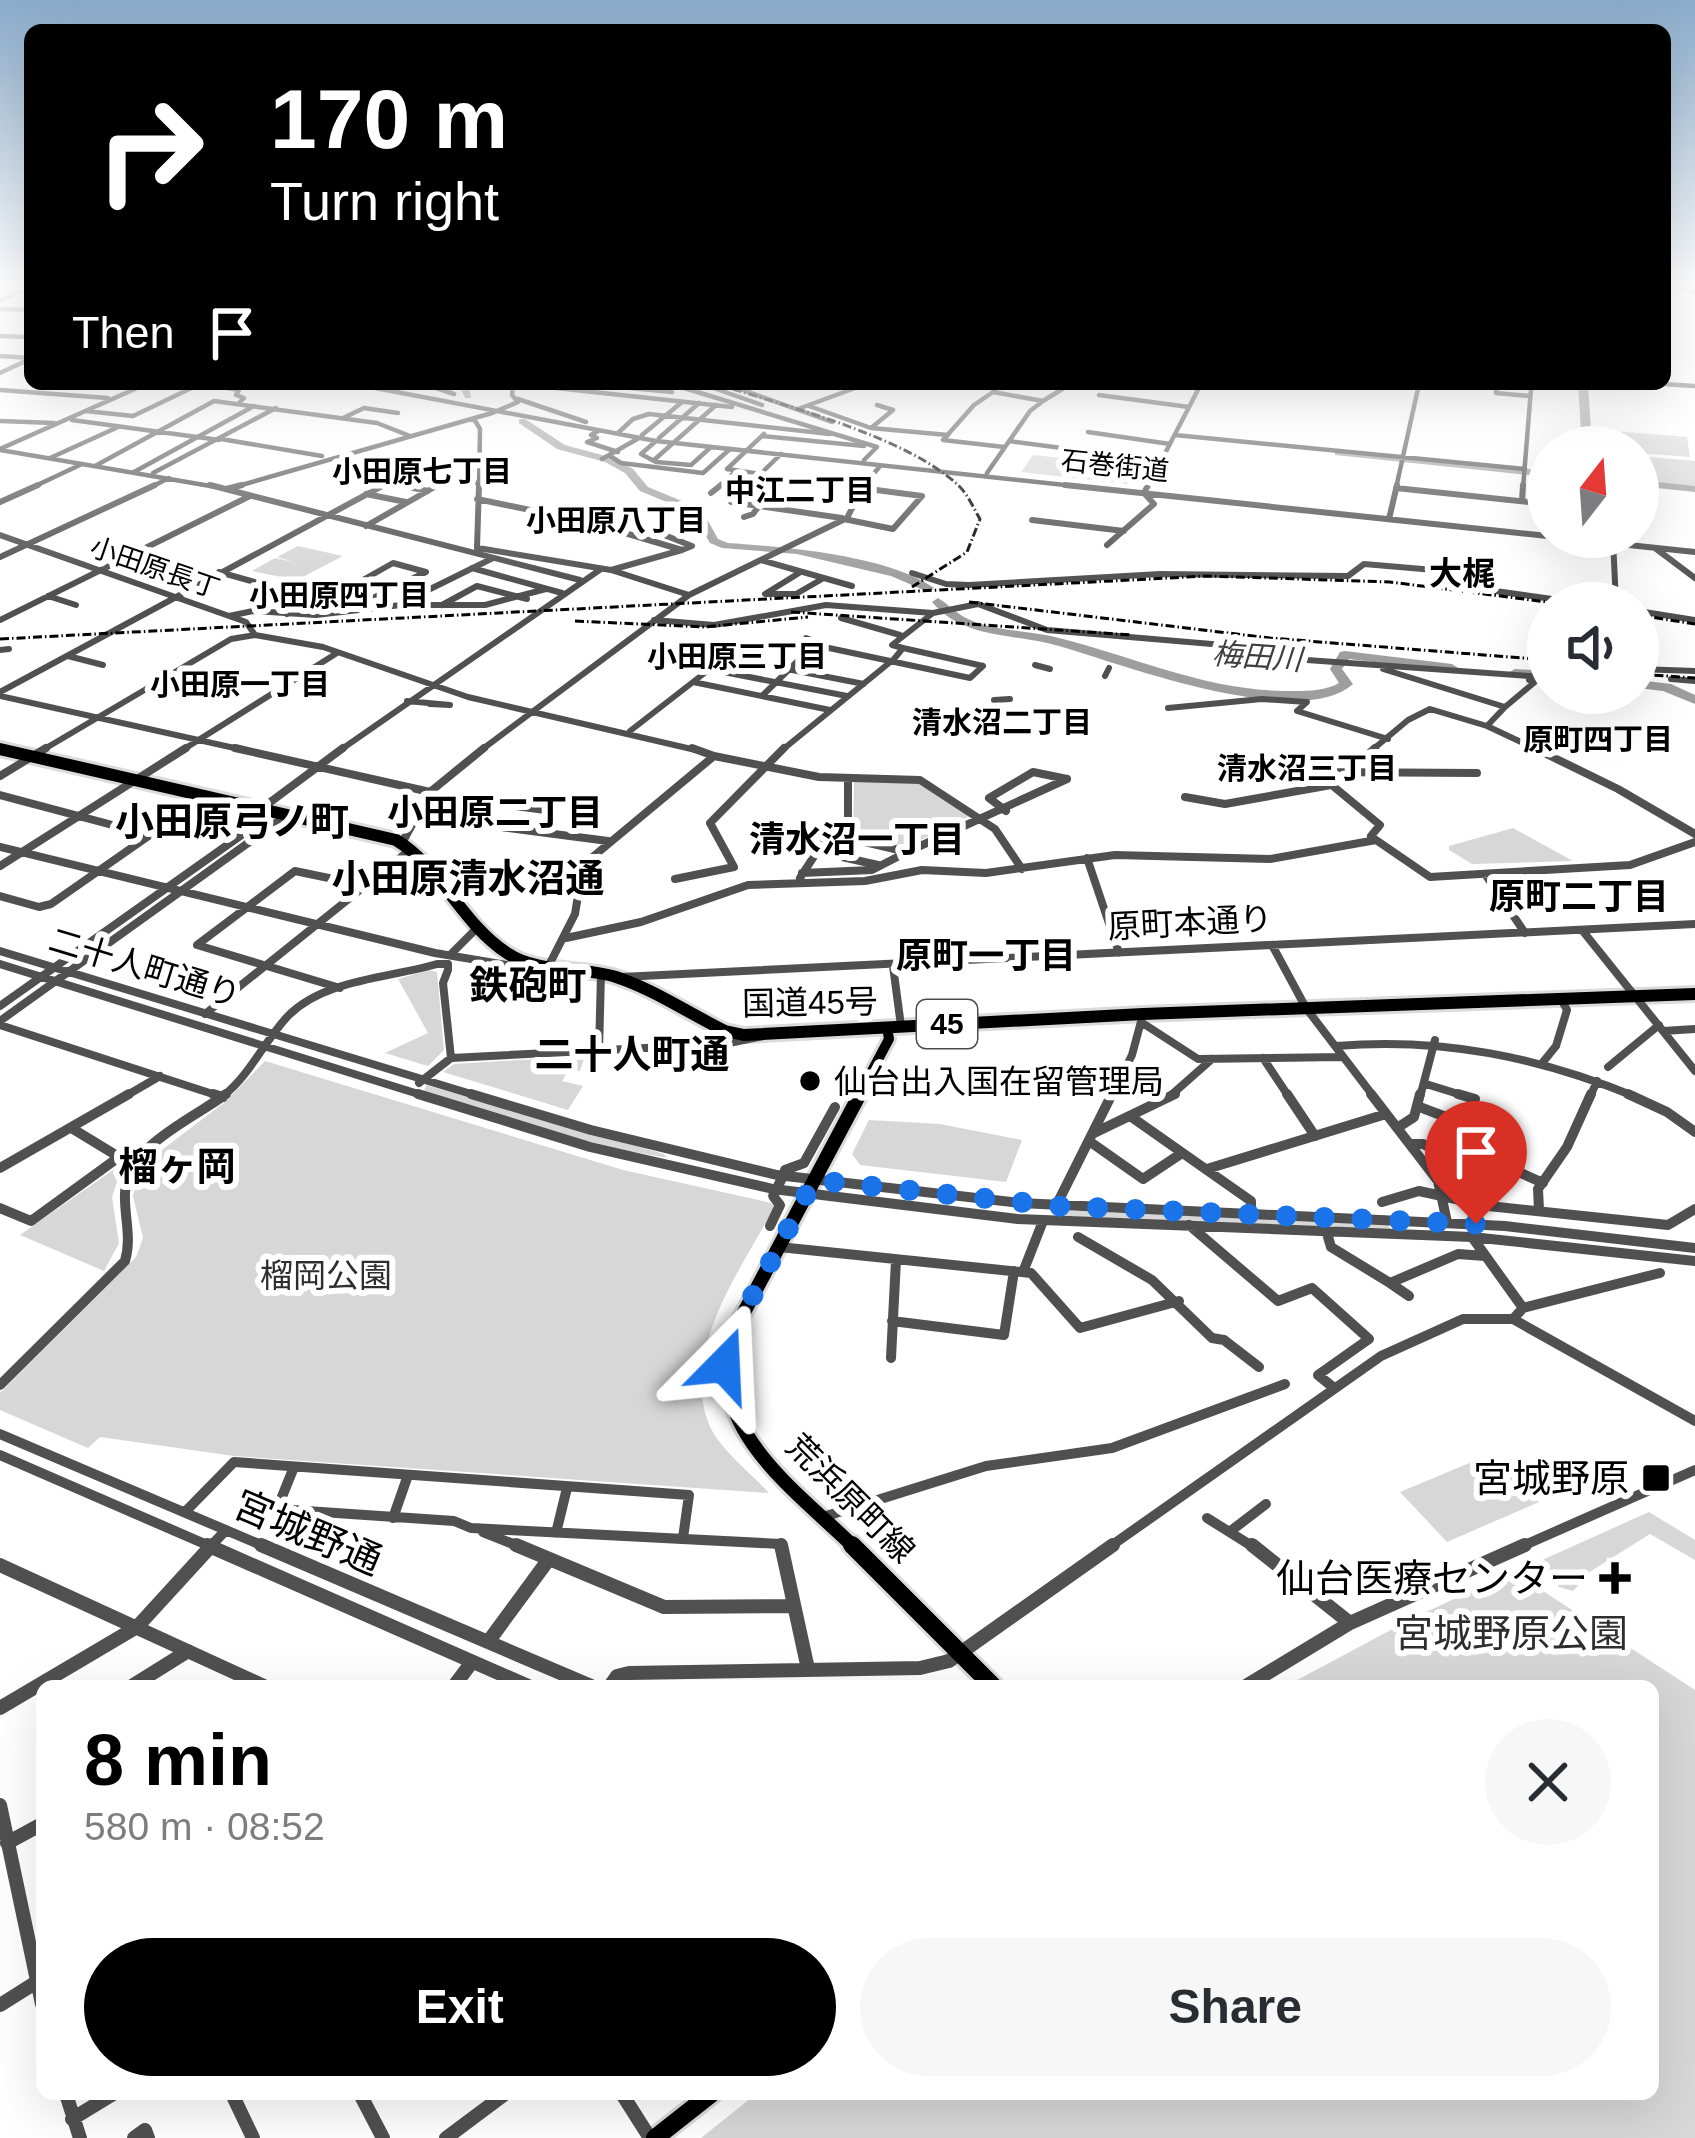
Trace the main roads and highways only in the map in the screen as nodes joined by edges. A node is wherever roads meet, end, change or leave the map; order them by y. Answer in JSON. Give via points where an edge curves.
{"nodes":[{"id":1,"x":0,"y":749,"type":"edge"},
{"id":2,"x":1695,"y":994,"type":"edge"},
{"id":3,"x":894,"y":1027,"type":"junction"},
{"id":4,"x":984,"y":1680,"type":"edge"},
{"id":5,"x":703,"y":2100,"type":"edge"},
{"id":6,"x":652,"y":2138,"type":"edge"}],
"edges":[{"from":1,"to":3,"type":"highway","name":"国道45号","number":"45","via":[[406,846],[503,951],[609,976],[725,1031]]},
{"from":2,"to":3,"type":"highway","name":"国道45号","number":"45"},
{"from":3,"to":4,"type":"main road","name":"荒浜原町線","via":[[733,1333],[724,1382],[737,1425]]},
{"from":5,"to":6,"type":"main road"}]}
